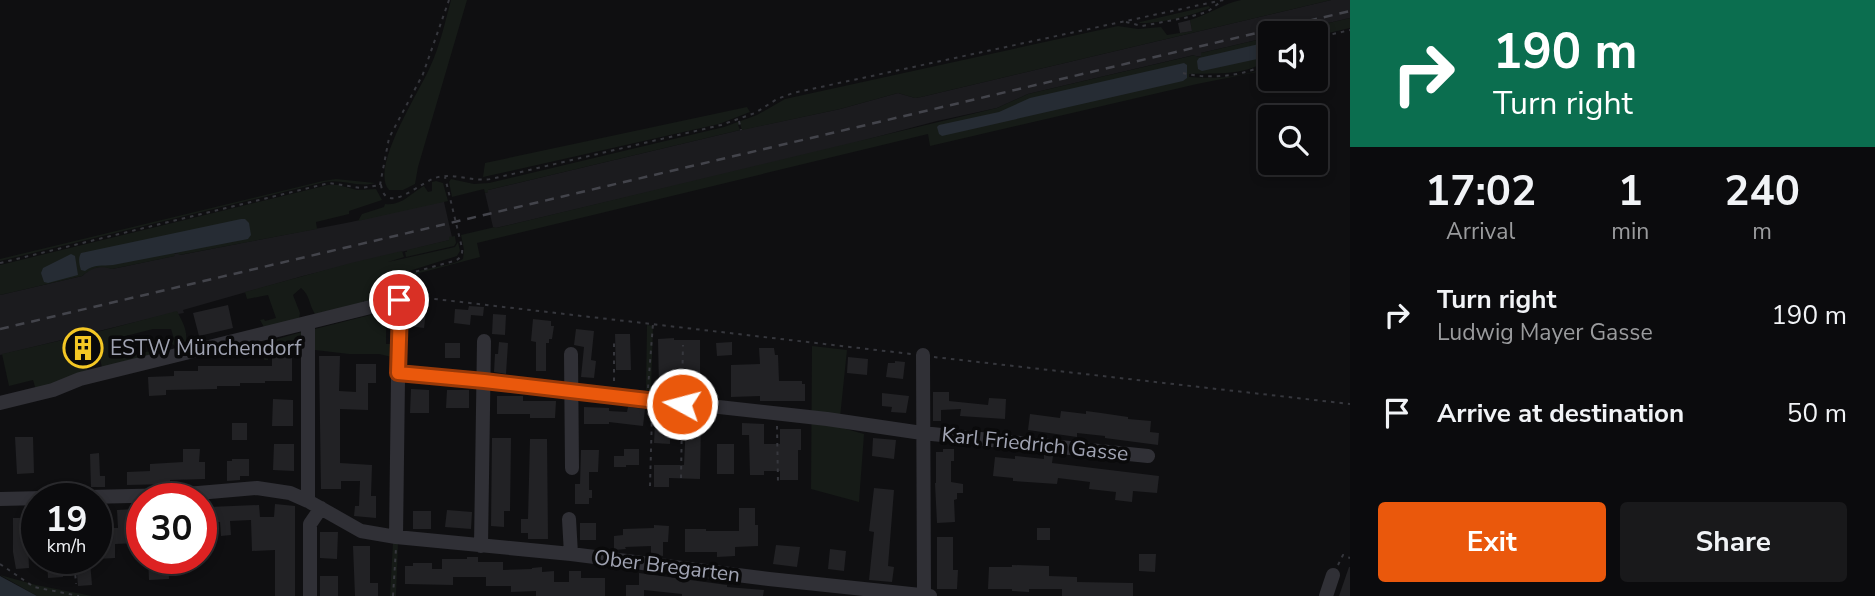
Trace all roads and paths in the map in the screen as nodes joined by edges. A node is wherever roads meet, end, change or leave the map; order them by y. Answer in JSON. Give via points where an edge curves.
{"nodes":[{"id":1,"x":449,"y":0,"type":"edge"},
{"id":2,"x":1224,"y":0,"type":"edge"},
{"id":3,"x":1125,"y":22,"type":"junction"},
{"id":4,"x":1350,"y":30,"type":"edge"},
{"id":5,"x":1328,"y":35,"type":"edge"},
{"id":6,"x":1258,"y":68,"type":"edge"},
{"id":7,"x":1183,"y":73,"type":"dead end"},
{"id":8,"x":738,"y":120,"type":"junction"},
{"id":9,"x":741,"y":130,"type":"dead end"},
{"id":10,"x":445,"y":176,"type":"junction"},
{"id":11,"x":380,"y":185,"type":"junction"},
{"id":12,"x":0,"y":263,"type":"edge"},
{"id":13,"x":399,"y":300,"type":"junction"},
{"id":14,"x":308,"y":323,"type":"junction"},
{"id":15,"x":653,"y":324,"type":"junction"},
{"id":16,"x":614,"y":340,"type":"dead end"},
{"id":17,"x":484,"y":341,"type":"dead end"},
{"id":18,"x":683,"y":345,"type":"dead end"},
{"id":19,"x":571,"y":354,"type":"dead end"},
{"id":20,"x":923,"y":355,"type":"junction"},
{"id":21,"x":398,"y":373,"type":"junction"},
{"id":22,"x":484,"y":381,"type":"junction"},
{"id":23,"x":571,"y":392,"type":"junction"},
{"id":24,"x":614,"y":397,"type":"junction"},
{"id":25,"x":650,"y":399,"type":"junction"},
{"id":26,"x":0,"y":403,"type":"edge"},
{"id":27,"x":682,"y":404,"type":"junction"},
{"id":28,"x":1350,"y":404,"type":"edge"},
{"id":29,"x":777,"y":414,"type":"junction"},
{"id":30,"x":922,"y":433,"type":"junction"},
{"id":31,"x":1148,"y":456,"type":"dead end"},
{"id":32,"x":572,"y":468,"type":"dead end"},
{"id":33,"x":681,"y":478,"type":"dead end"},
{"id":34,"x":778,"y":483,"type":"dead end"},
{"id":35,"x":650,"y":486,"type":"dead end"},
{"id":36,"x":0,"y":499,"type":"edge"},
{"id":37,"x":314,"y":505,"type":"junction"},
{"id":38,"x":569,"y":519,"type":"dead end"},
{"id":39,"x":396,"y":537,"type":"junction"},
{"id":40,"x":481,"y":546,"type":"junction"},
{"id":41,"x":571,"y":554,"type":"junction"},
{"id":42,"x":1350,"y":558,"type":"edge"},
{"id":43,"x":0,"y":564,"type":"edge"},
{"id":44,"x":75,"y":574,"type":"edge"},
{"id":45,"x":1333,"y":575,"type":"joint"},
{"id":46,"x":76,"y":584,"type":"dead end"},
{"id":47,"x":924,"y":595,"type":"edge"},
{"id":48,"x":79,"y":596,"type":"edge"},
{"id":49,"x":310,"y":596,"type":"edge"},
{"id":50,"x":393,"y":596,"type":"edge"},
{"id":51,"x":930,"y":596,"type":"edge"},
{"id":52,"x":1326,"y":596,"type":"edge"}],
"edges":[{"from":1,"to":11,"type":"path","via":[[427,67],[390,138]]},
{"from":2,"to":3,"type":"path"},
{"from":2,"to":3,"type":"path","via":[[1208,12],[1159,24]]},
{"from":3,"to":8,"type":"path","via":[[793,93]]},
{"from":4,"to":5,"type":"path"},
{"from":6,"to":7,"type":"path","via":[[1207,76]]},
{"from":8,"to":9,"type":"path"},
{"from":8,"to":10,"type":"path","via":[[491,179]]},
{"from":10,"to":11,"type":"path","via":[[396,198],[386,197]]},
{"from":10,"to":13,"type":"path","via":[[462,254],[454,261],[407,274]]},
{"from":11,"to":12,"type":"path","via":[[323,184]]},
{"from":13,"to":14,"type":"street"},
{"from":13,"to":15,"type":"path","via":[[411,295]]},
{"from":13,"to":21,"type":"street"},
{"from":14,"to":26,"type":"street"},
{"from":14,"to":37,"type":"street"},
{"from":15,"to":20,"type":"path"},
{"from":15,"to":25,"type":"path"},
{"from":16,"to":24,"type":"path"},
{"from":17,"to":22,"type":"street"},
{"from":18,"to":27,"type":"path"},
{"from":19,"to":23,"type":"street"},
{"from":20,"to":28,"type":"path"},
{"from":20,"to":30,"type":"street"},
{"from":21,"to":22,"type":"street","name":"Karl Friedrich Gasse"},
{"from":21,"to":39,"type":"street"},
{"from":22,"to":23,"type":"street","name":"Karl Friedrich Gasse"},
{"from":22,"to":40,"type":"street"},
{"from":23,"to":24,"type":"street","name":"Karl Friedrich Gasse"},
{"from":23,"to":32,"type":"street"},
{"from":24,"to":25,"type":"street","name":"Karl Friedrich Gasse"},
{"from":25,"to":27,"type":"street","name":"Karl Friedrich Gasse"},
{"from":25,"to":35,"type":"path"},
{"from":27,"to":29,"type":"street","name":"Karl Friedrich Gasse"},
{"from":27,"to":33,"type":"path"},
{"from":29,"to":30,"type":"street","name":"Karl Friedrich Gasse"},
{"from":29,"to":34,"type":"path"},
{"from":30,"to":31,"type":"street","name":"Karl Friedrich Gasse"},
{"from":30,"to":47,"type":"street"},
{"from":36,"to":37,"type":"street","name":"Ober Bregarten","via":[[257,488],[290,493]]},
{"from":37,"to":39,"type":"street","name":"Ober Bregarten","via":[[361,531]]},
{"from":37,"to":49,"type":"street"},
{"from":38,"to":41,"type":"street","name":"Ober Bregarten"},
{"from":39,"to":40,"type":"street","name":"Ober Bregarten"},
{"from":39,"to":50,"type":"path"},
{"from":40,"to":41,"type":"street","name":"Ober Bregarten"},
{"from":41,"to":47,"type":"street","name":"Ober Bregarten"},
{"from":42,"to":45,"type":"path","via":[[1343,555]]},
{"from":43,"to":48,"type":"path","via":[[34,587]]},
{"from":44,"to":46,"type":"path"},
{"from":45,"to":52,"type":"street"},
{"from":47,"to":51,"type":"street","name":"Ober Bregarten"}]}
